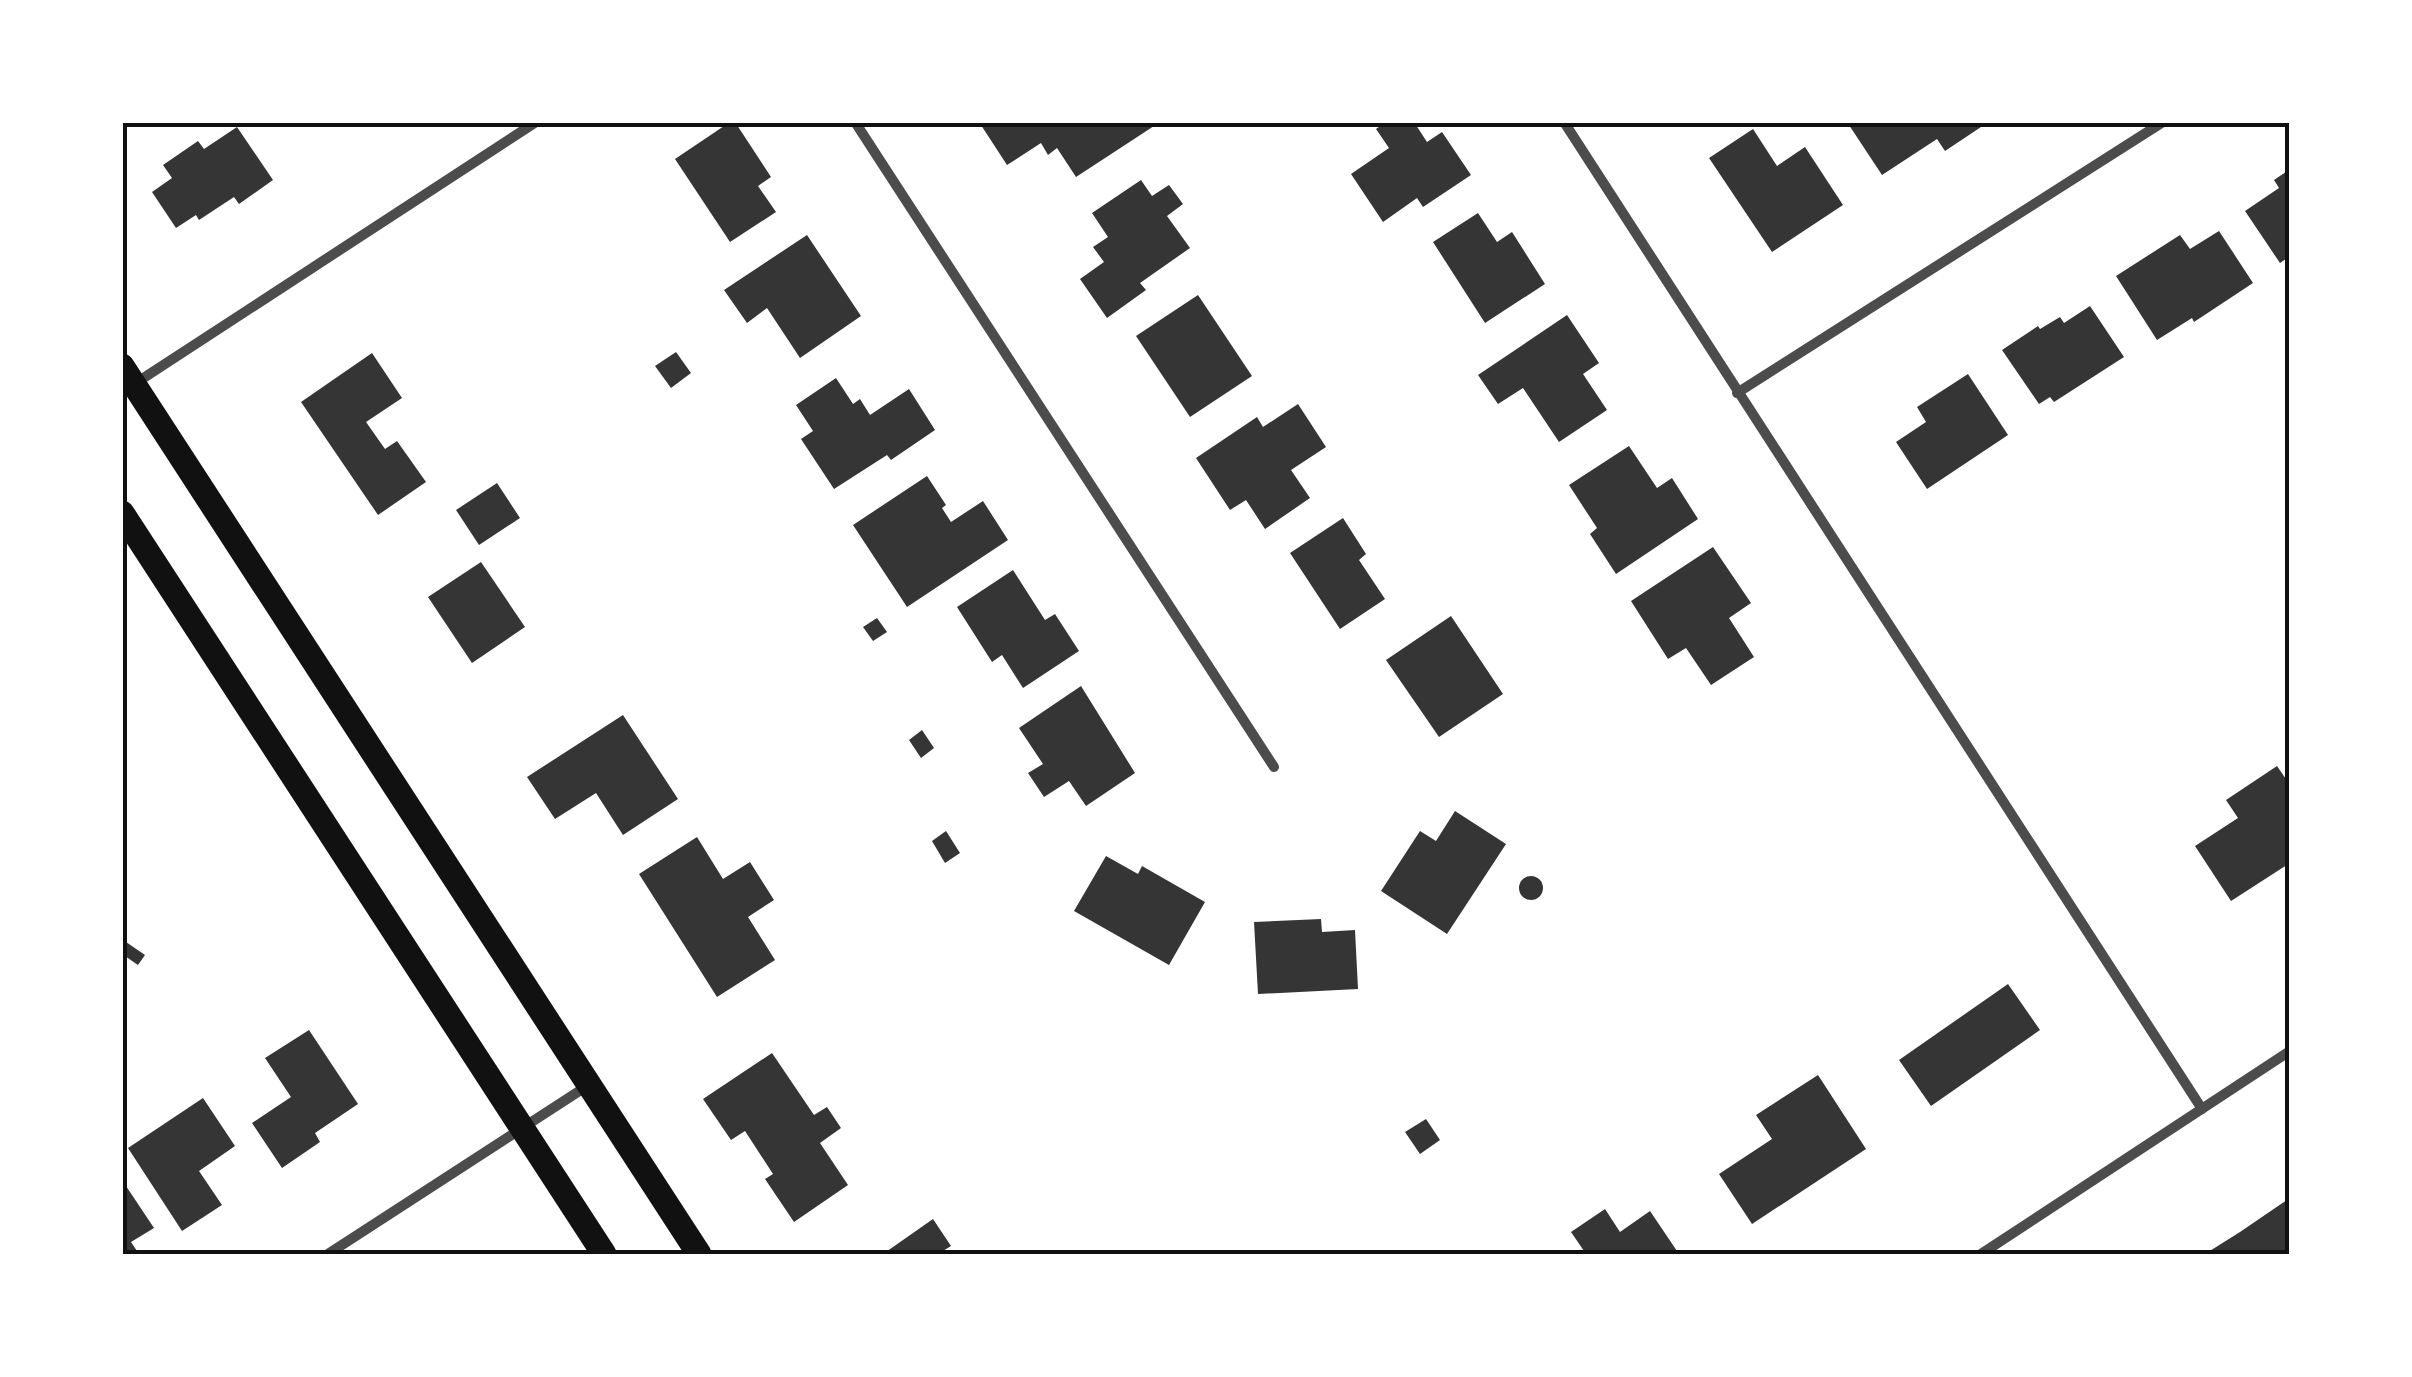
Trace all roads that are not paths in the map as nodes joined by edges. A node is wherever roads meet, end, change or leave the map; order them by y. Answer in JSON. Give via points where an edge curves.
{"nodes":[{"id":1,"x":536,"y":122,"type":"edge"},
{"id":2,"x":856,"y":122,"type":"edge"},
{"id":3,"x":1564,"y":122,"type":"edge"},
{"id":4,"x":2163,"y":122,"type":"edge"},
{"id":5,"x":126,"y":380,"type":"edge"},
{"id":6,"x":1737,"y":393,"type":"junction"},
{"id":7,"x":122,"y":513,"type":"edge"},
{"id":8,"x":1274,"y":767,"type":"dead end"},
{"id":9,"x":2290,"y":1051,"type":"edge"},
{"id":10,"x":588,"y":1085,"type":"junction"},
{"id":11,"x":2202,"y":1109,"type":"junction"},
{"id":12,"x":521,"y":1126,"type":"junction"},
{"id":13,"x":328,"y":1254,"type":"edge"},
{"id":14,"x":604,"y":1254,"type":"edge"},
{"id":15,"x":700,"y":1254,"type":"edge"},
{"id":16,"x":1981,"y":1254,"type":"edge"}],
"edges":[{"from":1,"to":5,"type":"street"},
{"from":2,"to":8,"type":"street"},
{"from":3,"to":6,"type":"street"},
{"from":4,"to":6,"type":"street"},
{"from":5,"to":10,"type":"main road"},
{"from":6,"to":11,"type":"street"},
{"from":7,"to":12,"type":"main road"},
{"from":9,"to":11,"type":"street"},
{"from":10,"to":12,"type":"street"},
{"from":10,"to":15,"type":"main road"},
{"from":11,"to":16,"type":"street"},
{"from":12,"to":13,"type":"street"},
{"from":12,"to":14,"type":"main road"}]}
